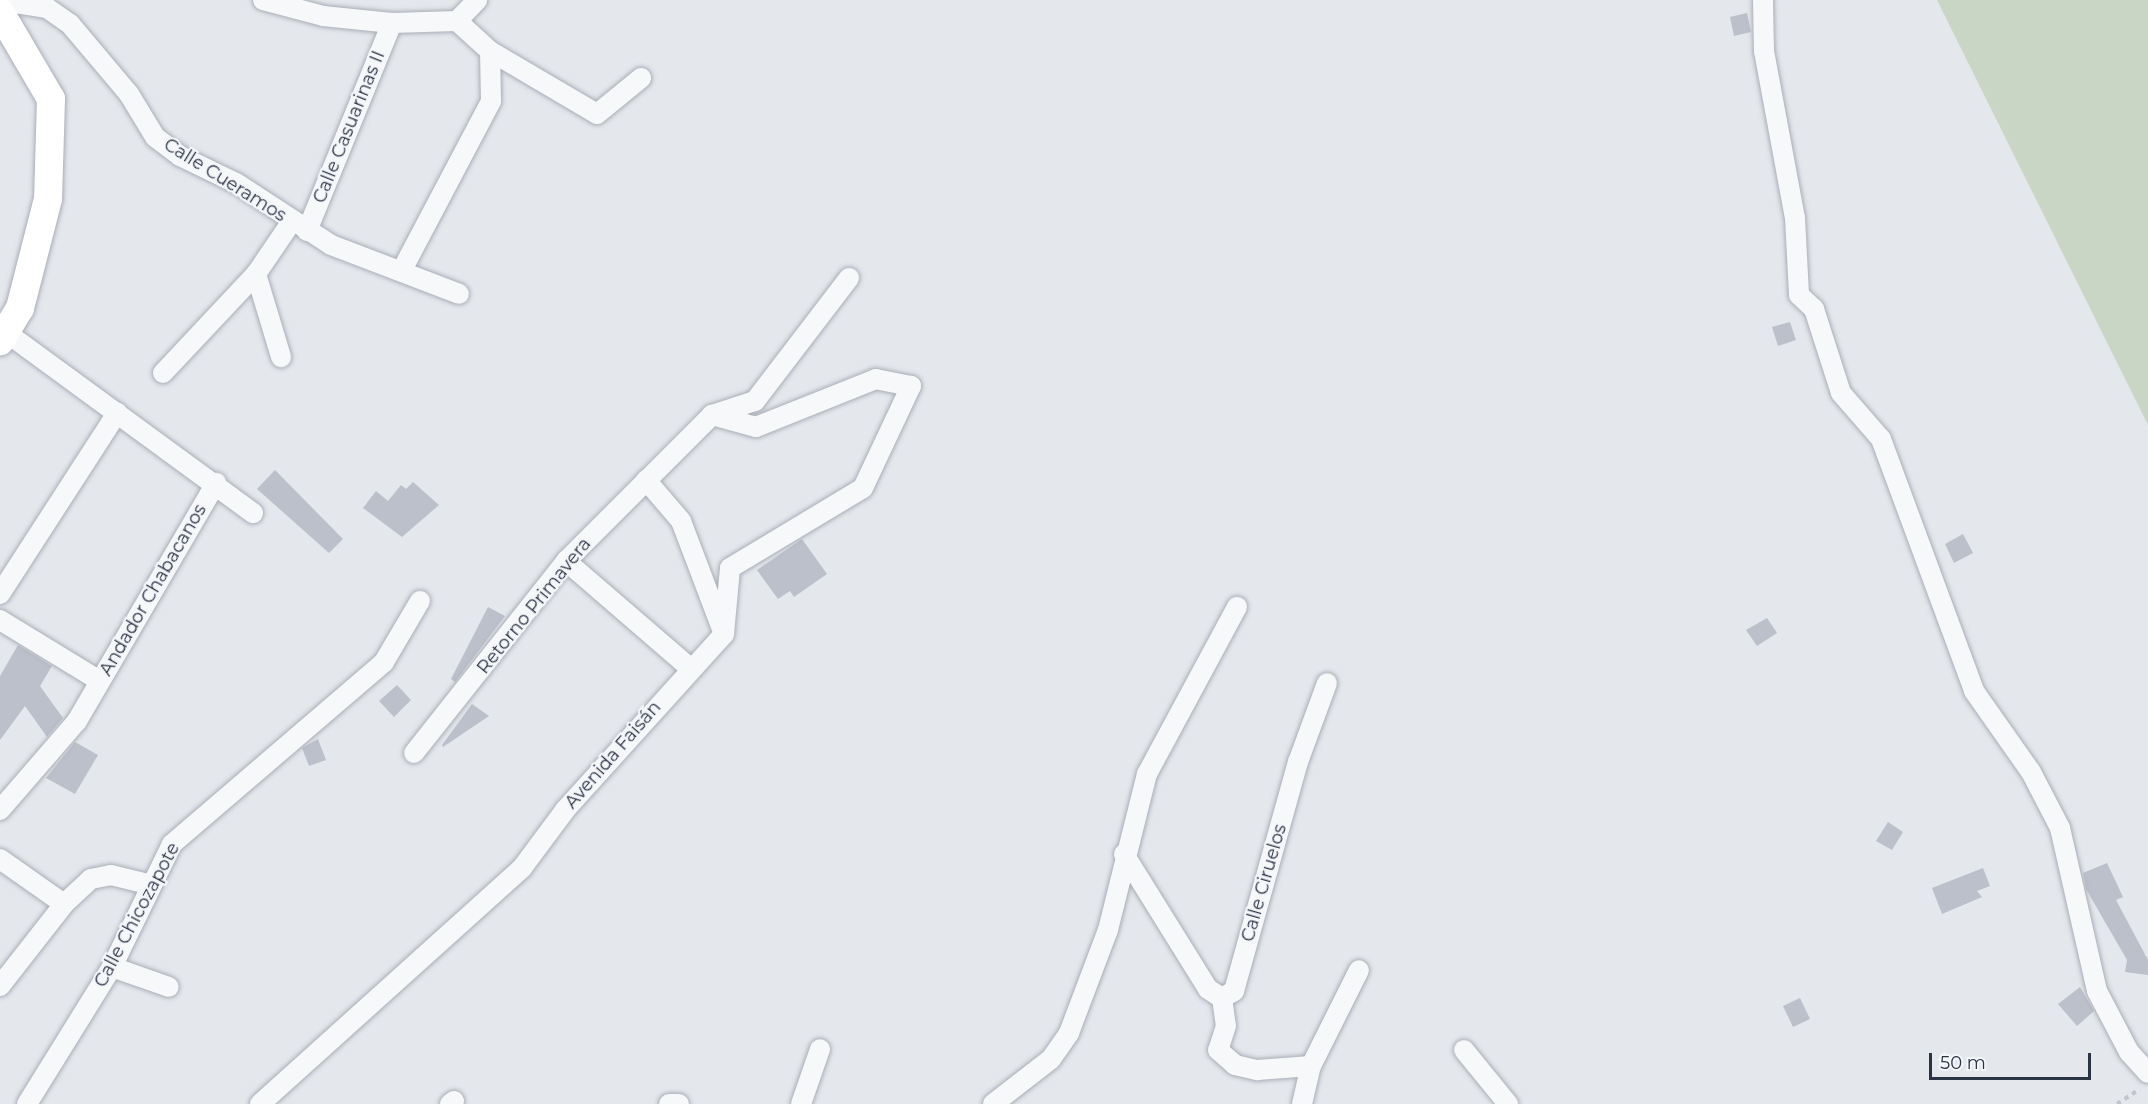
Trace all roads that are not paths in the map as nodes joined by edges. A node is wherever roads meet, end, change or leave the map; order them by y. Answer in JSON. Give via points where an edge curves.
{"nodes":[{"id":1,"x":4,"y":0,"type":"edge"},
{"id":2,"x":263,"y":0,"type":"edge"},
{"id":3,"x":477,"y":0,"type":"edge"},
{"id":4,"x":1763,"y":0,"type":"edge"},
{"id":5,"x":0,"y":4,"type":"edge"},
{"id":6,"x":0,"y":12,"type":"edge"},
{"id":7,"x":457,"y":21,"type":"junction"},
{"id":8,"x":392,"y":23,"type":"junction"},
{"id":9,"x":490,"y":51,"type":"junction"},
{"id":10,"x":641,"y":78,"type":"dead end"},
{"id":11,"x":299,"y":226,"type":"junction"},
{"id":12,"x":402,"y":270,"type":"junction"},
{"id":13,"x":256,"y":274,"type":"junction"},
{"id":14,"x":849,"y":278,"type":"dead end"},
{"id":15,"x":459,"y":294,"type":"dead end"},
{"id":16,"x":3,"y":337,"type":"edge"},
{"id":17,"x":281,"y":357,"type":"dead end"},
{"id":18,"x":163,"y":373,"type":"dead end"},
{"id":19,"x":117,"y":413,"type":"junction"},
{"id":20,"x":712,"y":415,"type":"junction"},
{"id":21,"x":646,"y":480,"type":"junction"},
{"id":22,"x":216,"y":483,"type":"junction"},
{"id":23,"x":253,"y":513,"type":"dead end"},
{"id":24,"x":566,"y":561,"type":"junction"},
{"id":25,"x":0,"y":594,"type":"edge"},
{"id":26,"x":420,"y":601,"type":"dead end"},
{"id":27,"x":1237,"y":607,"type":"dead end"},
{"id":28,"x":0,"y":620,"type":"edge"},
{"id":29,"x":724,"y":634,"type":"junction"},
{"id":30,"x":690,"y":668,"type":"junction"},
{"id":31,"x":100,"y":681,"type":"junction"},
{"id":32,"x":1327,"y":683,"type":"dead end"},
{"id":33,"x":414,"y":753,"type":"dead end"},
{"id":34,"x":0,"y":810,"type":"edge"},
{"id":35,"x":1124,"y":854,"type":"junction"},
{"id":36,"x":0,"y":859,"type":"edge"},
{"id":37,"x":152,"y":885,"type":"junction"},
{"id":38,"x":64,"y":903,"type":"junction"},
{"id":39,"x":112,"y":968,"type":"junction"},
{"id":40,"x":1359,"y":969,"type":"dead end"},
{"id":41,"x":0,"y":986,"type":"edge"},
{"id":42,"x":169,"y":987,"type":"dead end"},
{"id":43,"x":1222,"y":998,"type":"junction"},
{"id":44,"x":820,"y":1049,"type":"dead end"},
{"id":45,"x":1464,"y":1050,"type":"dead end"},
{"id":46,"x":1311,"y":1066,"type":"junction"},
{"id":47,"x":2148,"y":1073,"type":"edge"},
{"id":48,"x":27,"y":1104,"type":"edge"},
{"id":49,"x":260,"y":1104,"type":"edge"},
{"id":50,"x":801,"y":1104,"type":"edge"},
{"id":51,"x":993,"y":1104,"type":"edge"},
{"id":52,"x":1302,"y":1104,"type":"edge"},
{"id":53,"x":1508,"y":1104,"type":"edge"}],
"edges":[{"from":1,"to":5,"type":"street"},
{"from":1,"to":11,"type":"street","name":"Calle Cueramos","via":[[47,8],[70,24],[129,94],[155,137]]},
{"from":2,"to":8,"type":"street","via":[[323,16]]},
{"from":3,"to":7,"type":"street"},
{"from":4,"to":47,"type":"street","via":[[1764,51],[1795,218],[1799,295],[1814,309],[1841,393],[1881,439],[1974,692],[2031,772],[2060,828],[2097,991],[2129,1052]]},
{"from":6,"to":16,"type":"main road","via":[[51,99],[48,199],[20,308]]},
{"from":7,"to":8,"type":"street"},
{"from":7,"to":9,"type":"street"},
{"from":8,"to":11,"type":"street","name":"Calle Casuarinas II"},
{"from":9,"to":10,"type":"street","via":[[597,114]]},
{"from":9,"to":12,"type":"street","via":[[491,101]]},
{"from":11,"to":12,"type":"street","name":"Calle Cueramos"},
{"from":11,"to":13,"type":"street","name":"Calle Casuarinas II"},
{"from":12,"to":15,"type":"street","name":"Calle Cueramos"},
{"from":13,"to":17,"type":"street"},
{"from":13,"to":18,"type":"street","name":"Calle Casuarinas II"},
{"from":14,"to":20,"type":"street","via":[[755,401]]},
{"from":16,"to":19,"type":"street"},
{"from":19,"to":22,"type":"street"},
{"from":19,"to":25,"type":"street"},
{"from":20,"to":21,"type":"street","name":"Retorno Primavera"},
{"from":20,"to":29,"type":"street","via":[[756,427],[876,380],[911,386],[863,489],[730,568]]},
{"from":21,"to":24,"type":"street","name":"Retorno Primavera"},
{"from":21,"to":29,"type":"street","via":[[681,521]]},
{"from":22,"to":23,"type":"street"},
{"from":22,"to":31,"type":"street","name":"Andador Chabacanos"},
{"from":24,"to":30,"type":"street"},
{"from":24,"to":33,"type":"street","name":"Retorno Primavera"},
{"from":26,"to":37,"type":"street","name":"Calle Chicozapote","via":[[384,662],[172,844]]},
{"from":27,"to":35,"type":"street","via":[[1147,774]]},
{"from":28,"to":31,"type":"street"},
{"from":29,"to":30,"type":"street","name":"Avenida Faisán"},
{"from":30,"to":49,"type":"street","name":"Avenida Faisán","via":[[565,810],[522,868]]},
{"from":31,"to":34,"type":"street","name":"Andador Chabacanos","via":[[77,721]]},
{"from":32,"to":43,"type":"street","name":"Calle Ciruelos","via":[[1298,762],[1234,991]]},
{"from":35,"to":43,"type":"street","via":[[1208,989]]},
{"from":35,"to":51,"type":"street","via":[[1108,930],[1069,1033],[1051,1059]]},
{"from":36,"to":38,"type":"street"},
{"from":37,"to":38,"type":"street","via":[[111,874],[91,879]]},
{"from":37,"to":39,"type":"street","name":"Calle Chicozapote"},
{"from":38,"to":41,"type":"street"},
{"from":39,"to":42,"type":"street"},
{"from":39,"to":48,"type":"street","name":"Calle Chicozapote"},
{"from":40,"to":46,"type":"street"},
{"from":43,"to":46,"type":"street","via":[[1226,1026],[1218,1050],[1235,1065],[1257,1070]]},
{"from":44,"to":50,"type":"street"},
{"from":45,"to":53,"type":"street"},
{"from":46,"to":52,"type":"street"}]}
